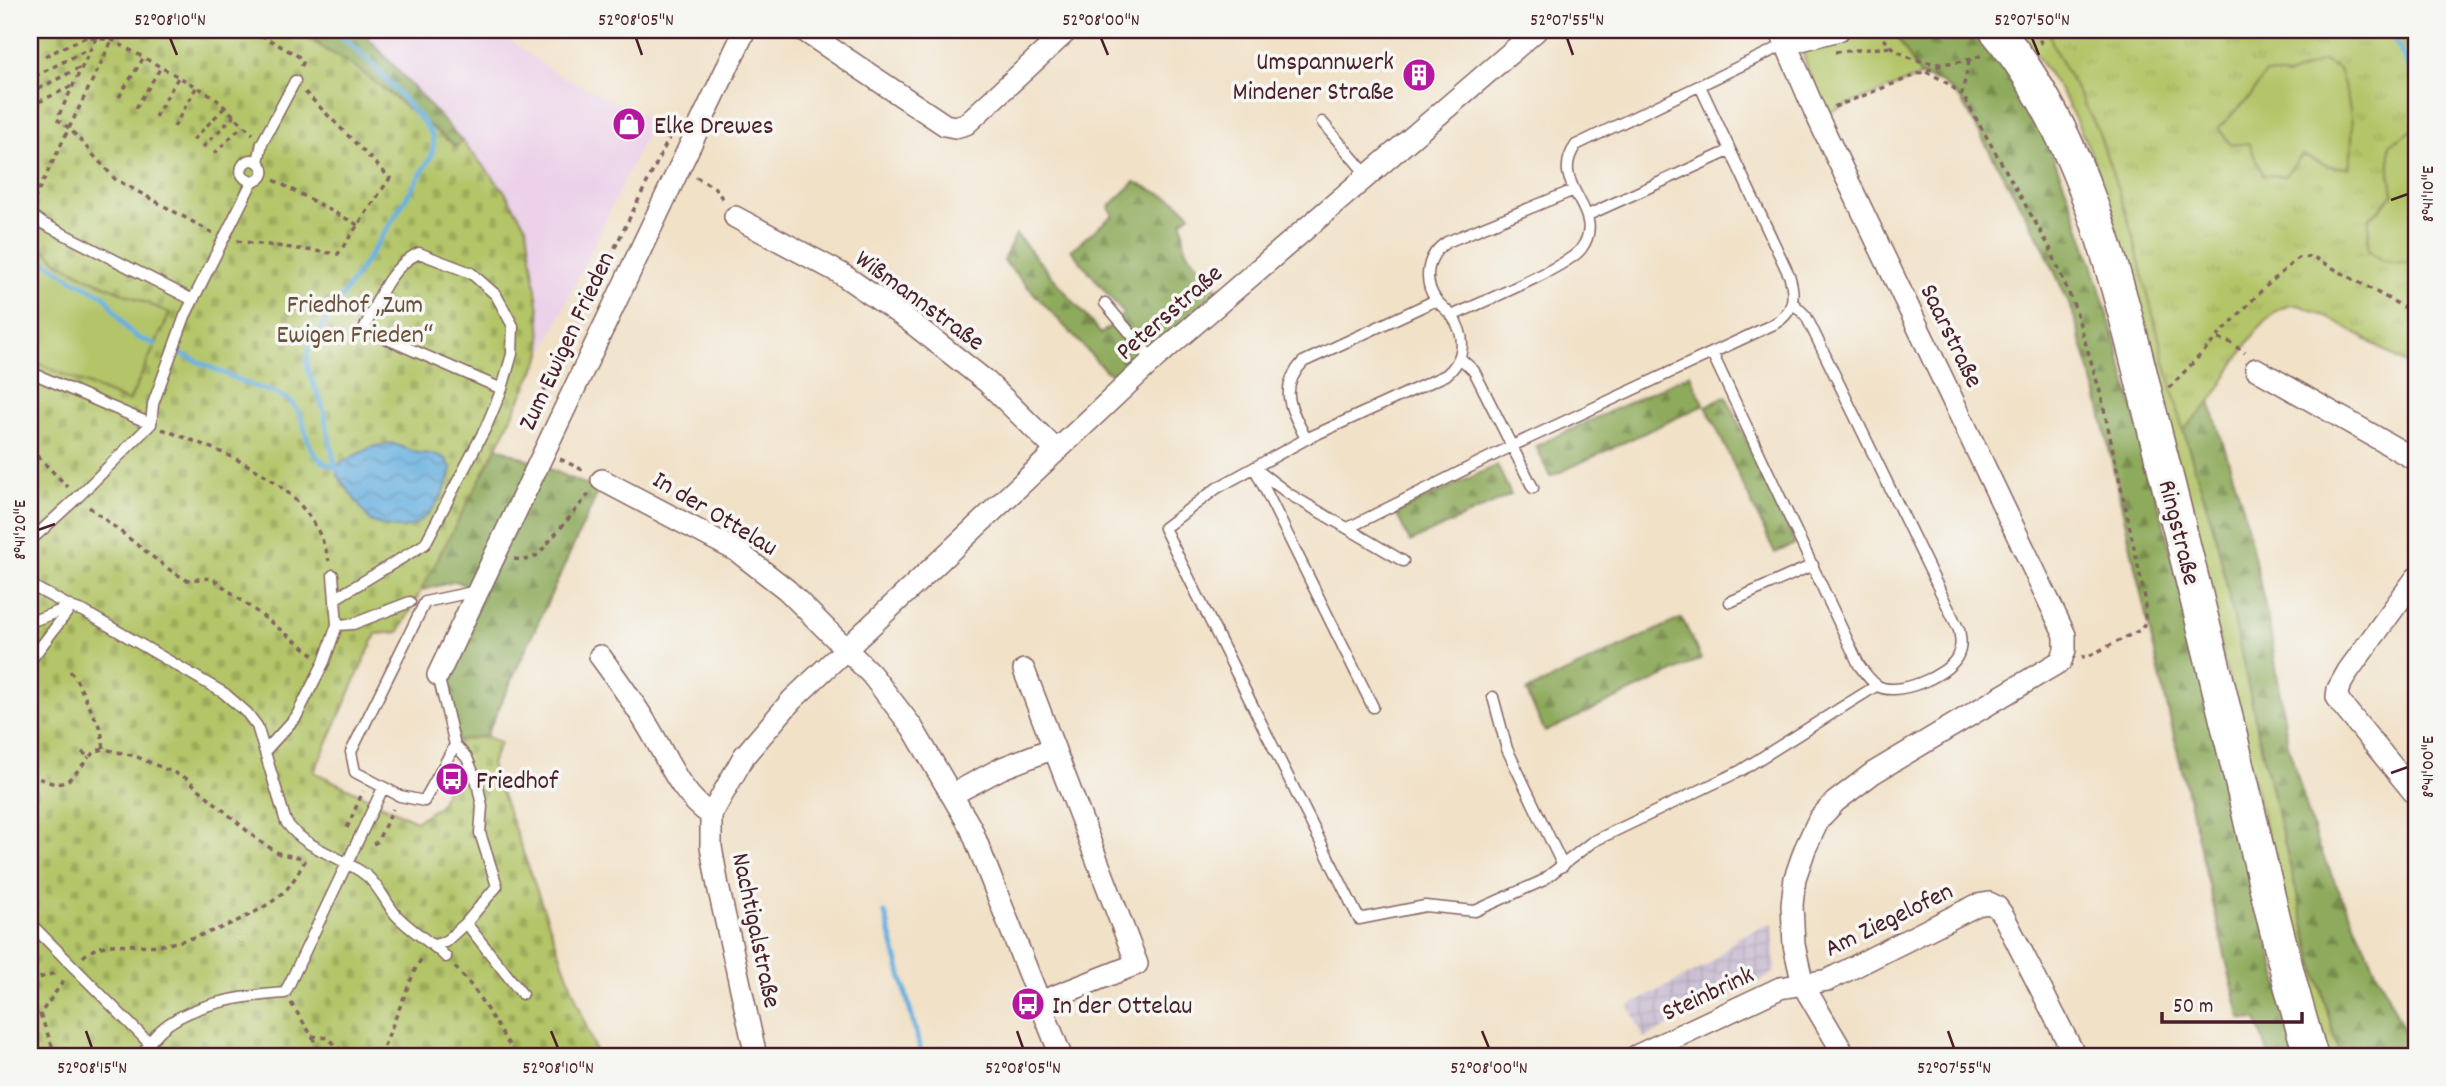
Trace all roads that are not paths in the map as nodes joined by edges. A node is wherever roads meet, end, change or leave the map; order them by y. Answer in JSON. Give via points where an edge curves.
{"nodes":[{"id":1,"x":745,"y":30,"type":"edge"},
{"id":2,"x":803,"y":30,"type":"edge"},
{"id":3,"x":1068,"y":30,"type":"edge"},
{"id":4,"x":1537,"y":30,"type":"edge"},
{"id":5,"x":1814,"y":30,"type":"edge"},
{"id":6,"x":1839,"y":30,"type":"edge"},
{"id":7,"x":2000,"y":35,"type":"edge"},
{"id":8,"x":1783,"y":37,"type":"edge"},
{"id":9,"x":295,"y":81,"type":"road end"},
{"id":10,"x":1700,"y":86,"type":"junction"},
{"id":11,"x":1322,"y":122,"type":"dead end"},
{"id":12,"x":1729,"y":151,"type":"junction"},
{"id":13,"x":258,"y":162,"type":"junction"},
{"id":14,"x":1367,"y":175,"type":"junction"},
{"id":15,"x":252,"y":182,"type":"junction"},
{"id":16,"x":1574,"y":190,"type":"junction"},
{"id":17,"x":30,"y":214,"type":"edge"},
{"id":18,"x":1588,"y":215,"type":"junction"},
{"id":19,"x":735,"y":217,"type":"dead end"},
{"id":20,"x":193,"y":300,"type":"junction"},
{"id":21,"x":1436,"y":300,"type":"junction"},
{"id":22,"x":1105,"y":303,"type":"dead end"},
{"id":23,"x":1793,"y":303,"type":"junction"},
{"id":24,"x":1452,"y":316,"type":"junction"},
{"id":25,"x":1712,"y":353,"type":"junction"},
{"id":26,"x":1460,"y":358,"type":"junction"},
{"id":27,"x":1153,"y":360,"type":"junction"},
{"id":28,"x":2256,"y":369,"type":"road end"},
{"id":29,"x":30,"y":372,"type":"edge"},
{"id":30,"x":502,"y":389,"type":"junction"},
{"id":31,"x":150,"y":424,"type":"junction"},
{"id":32,"x":1306,"y":439,"type":"junction"},
{"id":33,"x":1512,"y":446,"type":"junction"},
{"id":34,"x":1056,"y":450,"type":"junction"},
{"id":35,"x":2416,"y":460,"type":"edge"},
{"id":36,"x":1255,"y":468,"type":"junction"},
{"id":37,"x":603,"y":480,"type":"road end"},
{"id":38,"x":1533,"y":488,"type":"dead end"},
{"id":39,"x":1348,"y":528,"type":"junction"},
{"id":40,"x":30,"y":541,"type":"edge"},
{"id":41,"x":1403,"y":561,"type":"dead end"},
{"id":42,"x":1813,"y":565,"type":"junction"},
{"id":43,"x":333,"y":575,"type":"road end"},
{"id":44,"x":2416,"y":578,"type":"edge"},
{"id":45,"x":30,"y":585,"type":"edge"},
{"id":46,"x":477,"y":591,"type":"junction"},
{"id":47,"x":336,"y":598,"type":"junction"},
{"id":48,"x":410,"y":602,"type":"dead end"},
{"id":49,"x":1730,"y":602,"type":"dead end"},
{"id":50,"x":71,"y":607,"type":"junction"},
{"id":51,"x":30,"y":622,"type":"edge"},
{"id":52,"x":337,"y":625,"type":"junction"},
{"id":53,"x":847,"y":648,"type":"junction"},
{"id":54,"x":600,"y":656,"type":"dead end"},
{"id":55,"x":30,"y":661,"type":"edge"},
{"id":56,"x":1024,"y":670,"type":"dead end"},
{"id":57,"x":438,"y":674,"type":"joint"},
{"id":58,"x":1876,"y":685,"type":"junction"},
{"id":59,"x":1493,"y":697,"type":"dead end"},
{"id":60,"x":1373,"y":707,"type":"dead end"},
{"id":61,"x":455,"y":745,"type":"junction"},
{"id":62,"x":1054,"y":748,"type":"junction"},
{"id":63,"x":265,"y":751,"type":"junction"},
{"id":64,"x":383,"y":788,"type":"junction"},
{"id":65,"x":953,"y":794,"type":"junction"},
{"id":66,"x":2416,"y":794,"type":"edge"},
{"id":67,"x":711,"y":815,"type":"junction"},
{"id":68,"x":347,"y":864,"type":"junction"},
{"id":69,"x":1563,"y":866,"type":"junction"},
{"id":70,"x":30,"y":923,"type":"edge"},
{"id":71,"x":466,"y":923,"type":"junction"},
{"id":72,"x":433,"y":945,"type":"junction"},
{"id":73,"x":446,"y":957,"type":"road end"},
{"id":74,"x":1804,"y":985,"type":"junction"},
{"id":75,"x":522,"y":994,"type":"dead end"},
{"id":76,"x":1040,"y":1002,"type":"junction"},
{"id":77,"x":148,"y":1042,"type":"junction"},
{"id":78,"x":1646,"y":1054,"type":"edge"},
{"id":79,"x":143,"y":1056,"type":"edge"},
{"id":80,"x":756,"y":1056,"type":"edge"},
{"id":81,"x":1061,"y":1056,"type":"edge"},
{"id":82,"x":1845,"y":1056,"type":"edge"},
{"id":83,"x":2075,"y":1056,"type":"edge"},
{"id":84,"x":2311,"y":1056,"type":"edge"}],
"edges":[{"from":1,"to":46,"type":"street","name":"Zum Ewigen Frieden"},
{"from":2,"to":3,"type":"street","via":[[945,125],[955,127],[966,124]]},
{"from":4,"to":14,"type":"street","name":"Petersstraße"},
{"from":5,"to":8,"type":"street"},
{"from":6,"to":8,"type":"street"},
{"from":7,"to":84,"type":"main road","name":"Ringstraße","via":[[2034,83],[2075,163],[2119,295]]},
{"from":8,"to":10,"type":"lane"},
{"from":8,"to":74,"type":"street","name":"Saarstraße","via":[[2065,635],[2063,655],[1873,773],[1819,819],[1795,878],[1792,905],[1794,945]]},
{"from":9,"to":13,"type":"lane","via":[[262,143]]},
{"from":10,"to":12,"type":"lane"},
{"from":10,"to":16,"type":"lane","via":[[1576,145],[1566,166]]},
{"from":11,"to":14,"type":"lane"},
{"from":12,"to":18,"type":"lane"},
{"from":12,"to":23,"type":"lane","via":[[1789,275]]},
{"from":13,"to":15,"type":"lane","via":[[263,174]]},
{"from":13,"to":15,"type":"lane","via":[[252,160],[242,167],[245,180]]},
{"from":14,"to":27,"type":"street","name":"Petersstraße"},
{"from":15,"to":20,"type":"lane"},
{"from":16,"to":18,"type":"lane"},
{"from":16,"to":21,"type":"lane","via":[[1441,246],[1431,258],[1428,275]]},
{"from":17,"to":20,"type":"lane"},
{"from":18,"to":24,"type":"lane","via":[[1585,242],[1572,258]]},
{"from":19,"to":34,"type":"street","name":"Wißmannstraße","via":[[840,273],[907,318],[987,382]]},
{"from":20,"to":31,"type":"lane","via":[[153,404]]},
{"from":21,"to":24,"type":"lane"},
{"from":21,"to":32,"type":"lane","via":[[1303,362],[1289,383],[1288,396]]},
{"from":22,"to":27,"type":"lane"},
{"from":23,"to":25,"type":"lane","via":[[1782,319]]},
{"from":23,"to":58,"type":"lane","via":[[1806,316],[1959,630],[1959,655],[1944,671],[1899,690]]},
{"from":24,"to":26,"type":"lane","via":[[1463,344]]},
{"from":25,"to":33,"type":"lane"},
{"from":25,"to":42,"type":"lane"},
{"from":26,"to":32,"type":"lane","via":[[1446,375]]},
{"from":26,"to":33,"type":"lane","via":[[1474,371]]},
{"from":27,"to":34,"type":"street","name":"Petersstraße"},
{"from":28,"to":35,"type":"street"},
{"from":29,"to":31,"type":"lane"},
{"from":30,"to":30,"type":"lane","via":[[364,329],[386,283],[406,259],[419,253],[471,273],[496,295],[513,326],[512,354]]},
{"from":30,"to":47,"type":"lane","via":[[425,544]]},
{"from":31,"to":40,"type":"lane"},
{"from":32,"to":36,"type":"lane"},
{"from":33,"to":38,"type":"lane"},
{"from":33,"to":39,"type":"lane"},
{"from":34,"to":53,"type":"street","name":"Petersstraße"},
{"from":36,"to":39,"type":"lane"},
{"from":36,"to":60,"type":"lane"},
{"from":36,"to":69,"type":"lane","via":[[1217,488],[1164,528],[1359,919],[1425,906],[1475,911],[1542,881]]},
{"from":37,"to":53,"type":"street","name":"In der Ottelau","via":[[737,551],[787,590]]},
{"from":39,"to":41,"type":"lane"},
{"from":42,"to":49,"type":"lane"},
{"from":42,"to":58,"type":"lane","via":[[1859,665]]},
{"from":43,"to":47,"type":"lane"},
{"from":44,"to":66,"type":"street","via":[[2348,671],[2337,697]]},
{"from":45,"to":50,"type":"lane"},
{"from":46,"to":57,"type":"street","name":"Zum Ewigen Frieden"},
{"from":46,"to":64,"type":"lane","via":[[425,602],[351,752],[355,772]]},
{"from":47,"to":52,"type":"lane"},
{"from":48,"to":52,"type":"lane","via":[[353,624]]},
{"from":50,"to":51,"type":"lane"},
{"from":50,"to":55,"type":"lane"},
{"from":50,"to":63,"type":"lane","via":[[224,693],[257,726]]},
{"from":52,"to":63,"type":"lane","via":[[296,717]]},
{"from":53,"to":65,"type":"street","name":"In der Ottelau","via":[[912,727]]},
{"from":53,"to":67,"type":"street","via":[[765,731],[744,757]]},
{"from":54,"to":67,"type":"street","via":[[675,776],[695,804]]},
{"from":56,"to":62,"type":"street"},
{"from":57,"to":61,"type":"lane"},
{"from":58,"to":69,"type":"lane","via":[[1740,771],[1592,842]]},
{"from":59,"to":69,"type":"lane","via":[[1507,749]]},
{"from":61,"to":64,"type":"lane","via":[[424,801]]},
{"from":61,"to":71,"type":"lane","via":[[467,758],[477,782],[482,806],[480,833],[497,886]]},
{"from":62,"to":65,"type":"street"},
{"from":62,"to":76,"type":"street","via":[[1137,964]]},
{"from":63,"to":68,"type":"lane","via":[[286,822],[316,849]]},
{"from":64,"to":68,"type":"lane"},
{"from":65,"to":76,"type":"street","name":"In der Ottelau"},
{"from":67,"to":80,"type":"street","name":"Nachtigalstraße","via":[[718,886]]},
{"from":68,"to":72,"type":"lane","via":[[368,877],[397,915]]},
{"from":68,"to":77,"type":"lane","via":[[285,993],[227,999],[192,1011]]},
{"from":70,"to":77,"type":"lane"},
{"from":71,"to":72,"type":"lane","via":[[445,942]]},
{"from":71,"to":75,"type":"lane"},
{"from":72,"to":73,"type":"lane"},
{"from":74,"to":78,"type":"street","name":"Steinbrink","via":[[1780,988]]},
{"from":74,"to":82,"type":"street"},
{"from":74,"to":83,"type":"street","name":"Am Ziegelofen","via":[[1828,980],[1989,903],[2004,917]]},
{"from":76,"to":81,"type":"street","name":"In der Ottelau"},
{"from":77,"to":79,"type":"lane"}]}
